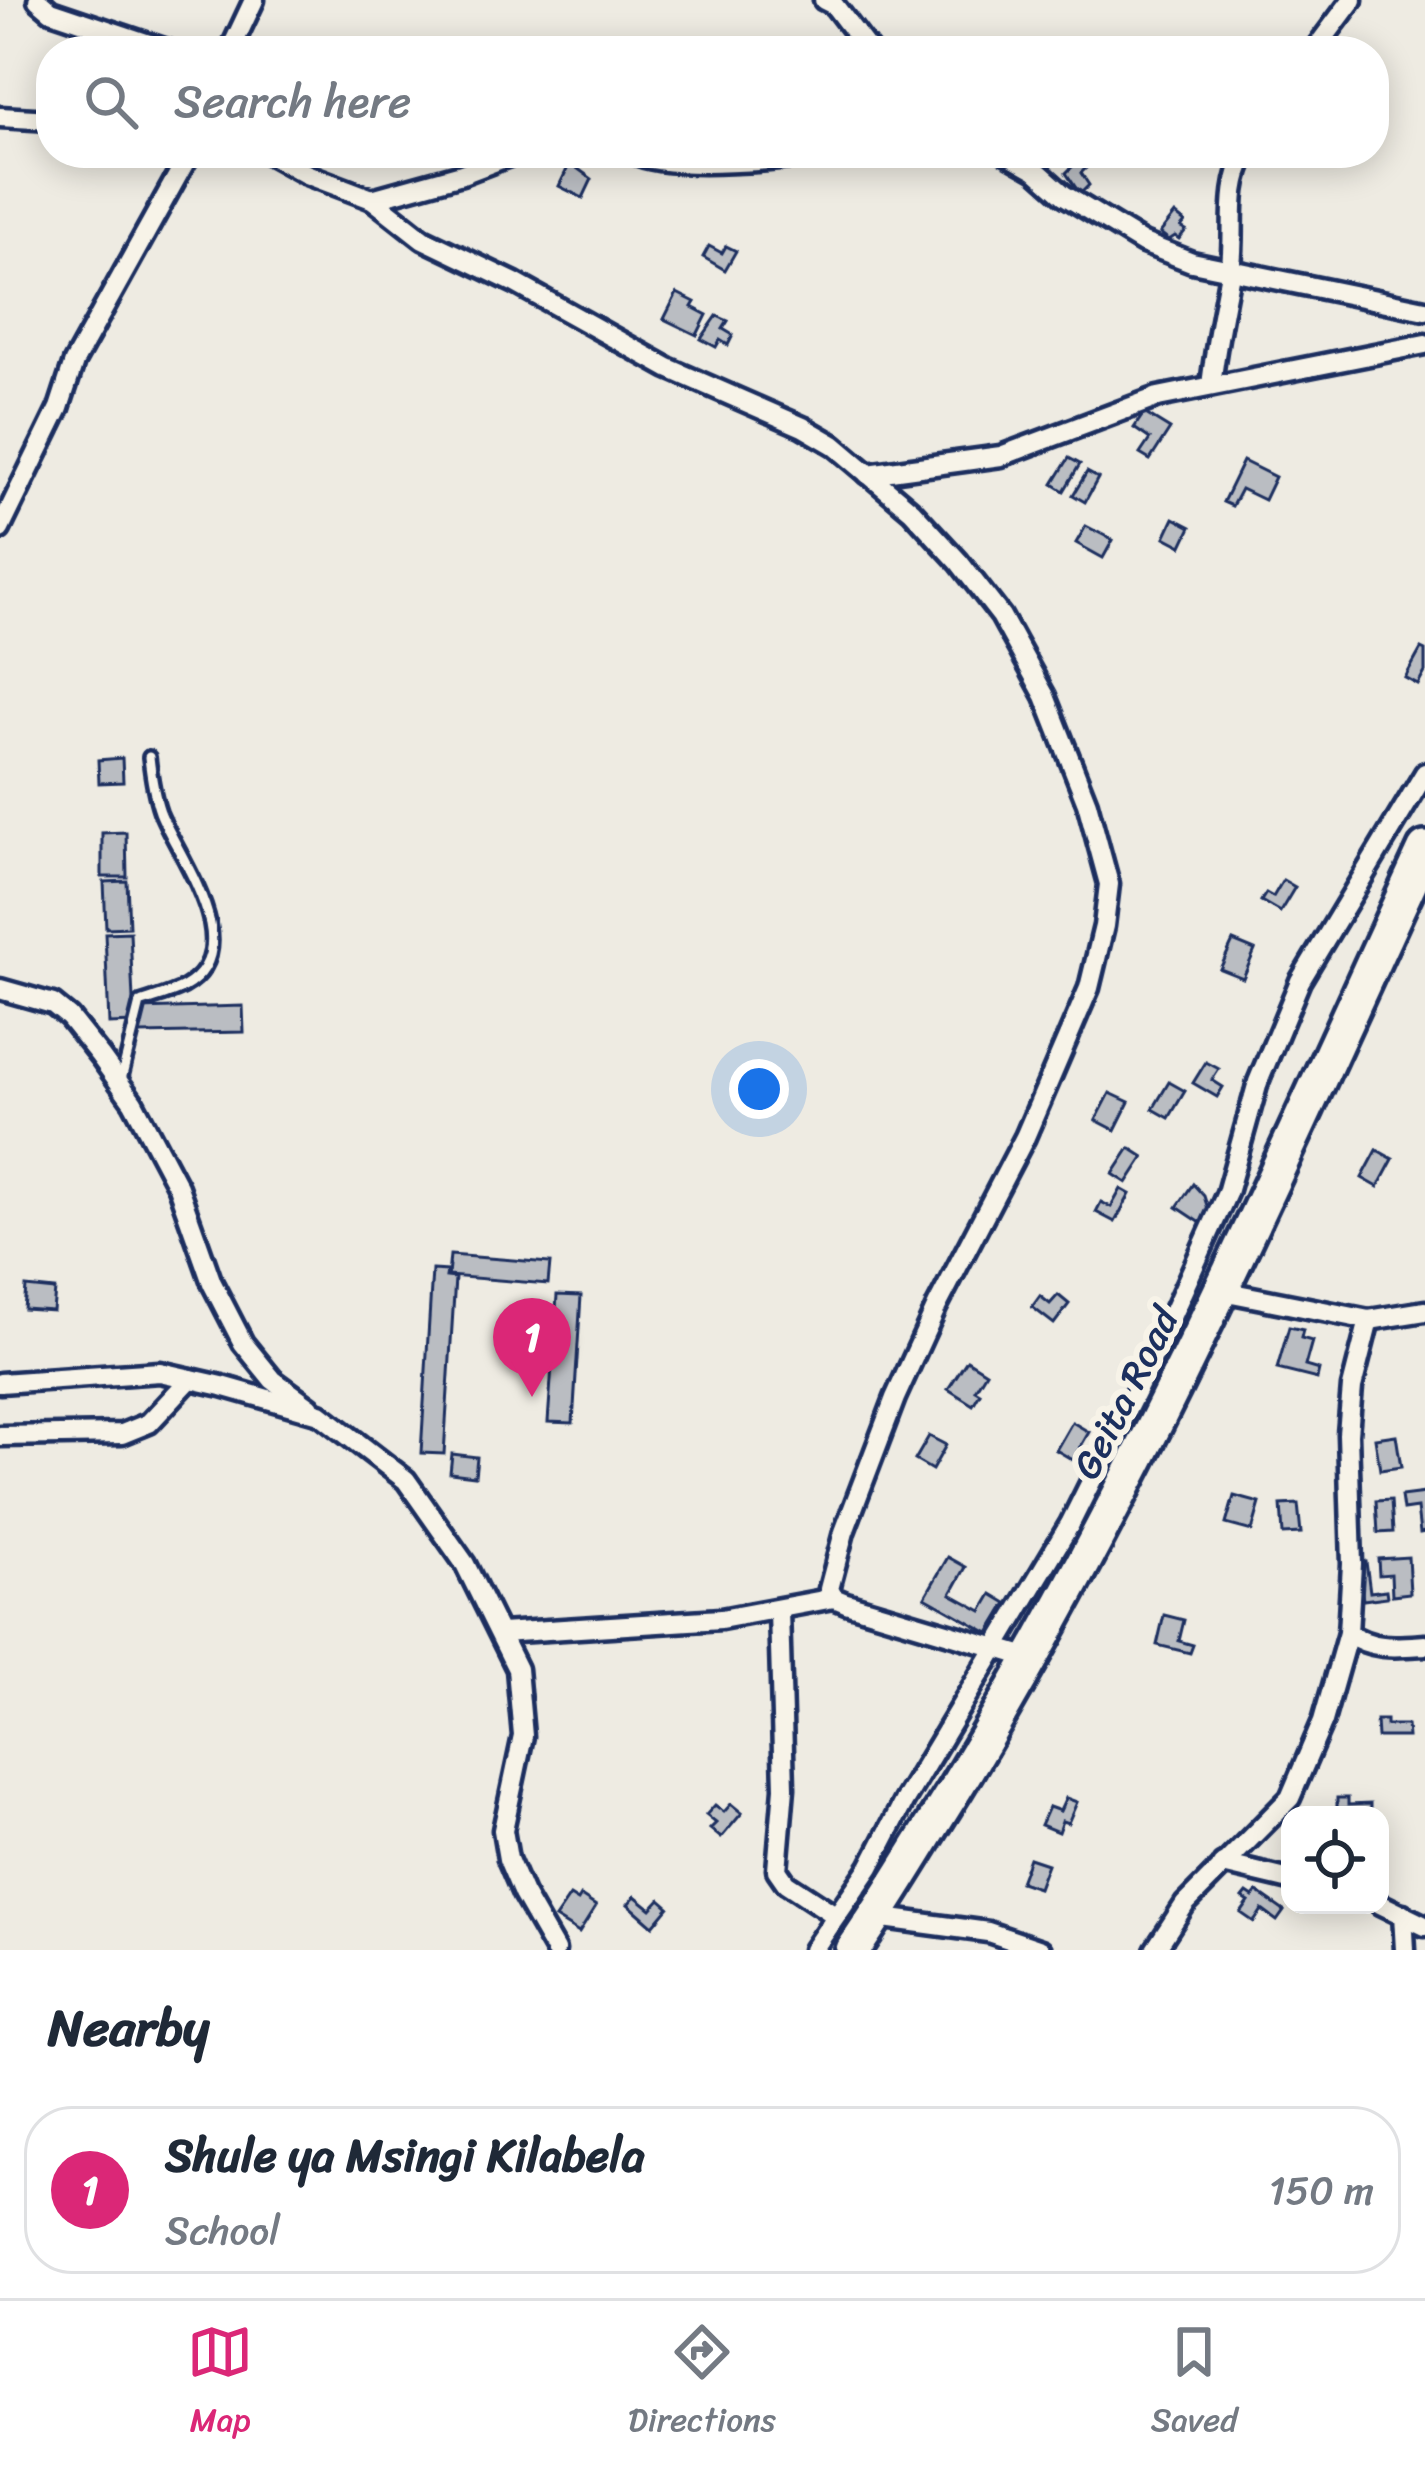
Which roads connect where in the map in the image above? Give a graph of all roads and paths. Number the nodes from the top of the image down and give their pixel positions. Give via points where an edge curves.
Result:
1 (38, 0) edge
2 (254, 0) edge
3 (824, 0) edge
4 (1352, 0) edge
5 (126, 36) edge
6 (237, 36) edge
7 (857, 36) edge
8 (1325, 36) edge
9 (0, 117) edge
10 (36, 119) edge
11 (182, 168) edge
12 (295, 168) edge
13 (478, 168) edge
14 (1032, 168) edge
15 (1238, 168) edge
16 (372, 200) junction
17 (1231, 270) junction
18 (1425, 310) edge
19 (1425, 344) edge
20 (1211, 386) junction
21 (868, 474) junction
22 (0, 529) edge
23 (149, 757) dead end
24 (1425, 773) edge
25 (1425, 849) edge
26 (0, 989) edge
27 (120, 1084) junction
28 (1222, 1291) junction
29 (1425, 1311) edge
30 (1369, 1320) junction
31 (190, 1378) junction
32 (0, 1383) edge
33 (320, 1414) junction
34 (0, 1436) edge
35 (834, 1598) junction
36 (779, 1611) junction
37 (501, 1633) junction
38 (1348, 1633) junction
39 (1425, 1645) edge
40 (1000, 1646) junction
41 (1034, 1659) junction
42 (1223, 1864) junction
43 (1281, 1878) edge
44 (1389, 1908) edge
45 (1403, 1914) junction
46 (835, 1915) junction
47 (876, 1917) junction
48 (1425, 1926) edge
49 (555, 1950) edge
50 (813, 1950) edge
51 (853, 1950) edge
52 (1041, 1950) edge
53 (1155, 1950) edge
54 (1405, 1950) edge

1 - 5 street
2 - 6 street
3 - 7 street
4 - 8 street
9 - 10 street
11 - 22 street via 74,362
12 - 16 street
13 - 16 street
14 - 17 street via 1143,243
15 - 17 street
16 - 21 street via 423,238 668,368 802,428
17 - 18 street
17 - 20 street
19 - 20 street
20 - 21 street via 1158,397 1001,456
21 - 35 street via 959,562 1022,650 1087,803 1109,884 1076,1022 868,1461 830,1575
23 - 27 lane via 160,812 206,907 211,952 184,988 140,1003
24 - 40 street via 1300,981 1201,1253 1104,1458
25 - 28 highway, Geita Road
26 - 27 street via 70,1016
27 - 33 street via 178,1187 242,1343 273,1380
28 - 30 street
28 - 41 highway, Geita Road
29 - 30 street
30 - 38 street via 1348,1435
31 - 32 street via 160,1372
31 - 33 street
31 - 34 street via 149,1423 122,1434
33 - 37 street via 406,1480
35 - 36 street
35 - 40 street
36 - 37 street
36 - 46 street via 784,1788 777,1870
37 - 49 street via 517,1670 523,1736 503,1830 523,1894
38 - 39 street via 1382,1647
38 - 42 street via 1302,1777
40 - 41 street
40 - 46 street
41 - 47 highway, Geita Road
42 - 43 street
42 - 53 street
44 - 45 street
45 - 48 street
45 - 54 street
46 - 50 street
47 - 51 highway, Geita Road
47 - 52 street via 988,1932

